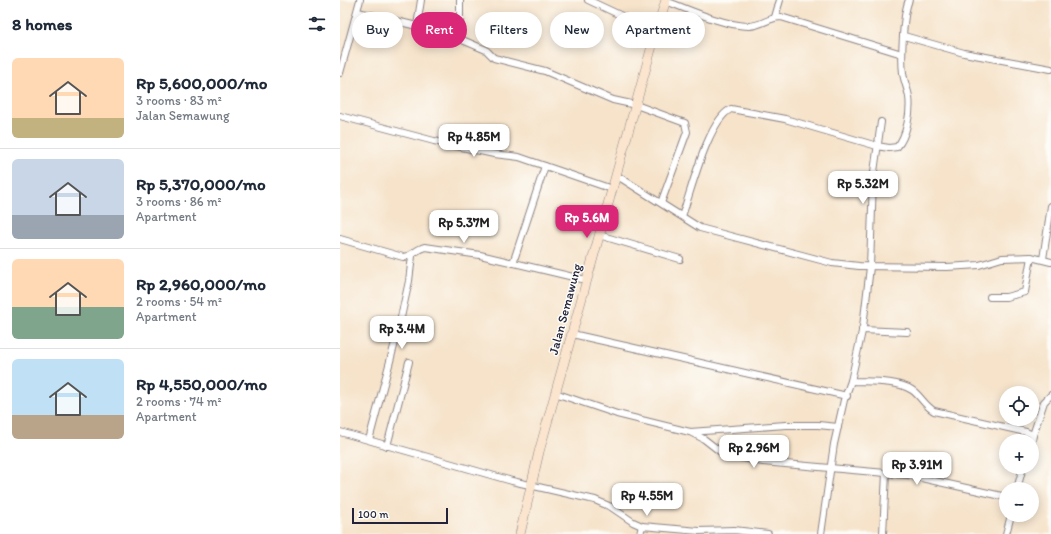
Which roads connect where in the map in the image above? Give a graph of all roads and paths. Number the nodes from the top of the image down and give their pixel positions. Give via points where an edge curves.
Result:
1 (360, 0) edge
2 (421, 0) edge
3 (460, 0) edge
4 (588, 0) edge
5 (666, 0) edge
6 (780, 0) edge
7 (909, 0) edge
8 (358, 12) edge
9 (419, 12) edge
10 (460, 12) edge
11 (612, 12) edge
12 (662, 12) edge
13 (775, 17) junction
14 (352, 32) edge
15 (904, 36) junction
16 (467, 42) edge
17 (652, 48) edge
18 (902, 54) junction
19 (1051, 69) edge
20 (340, 73) edge
21 (636, 105) junction
22 (340, 116) edge
23 (881, 122) dead end
24 (877, 146) junction
25 (545, 166) junction
26 (616, 175) junction
27 (612, 189) junction
28 (660, 203) junction
29 (1051, 206) edge
30 (682, 216) junction
31 (599, 235) junction
32 (340, 239) edge
33 (412, 256) junction
34 (1031, 257) junction
35 (680, 259) dead end
36 (1043, 259) junction
37 (1051, 262) edge
38 (513, 263) junction
39 (870, 267) junction
40 (586, 280) junction
41 (990, 297) dead end
42 (862, 330) junction
43 (907, 332) dead end
44 (572, 334) junction
45 (409, 362) dead end
46 (851, 380) junction
47 (556, 393) junction
48 (1051, 395) edge
49 (847, 396) junction
50 (838, 428) junction
51 (340, 432) edge
52 (690, 432) junction
53 (1021, 434) edge
54 (1034, 434) edge
55 (369, 440) junction
56 (387, 446) junction
57 (830, 467) junction
58 (886, 473) junction
59 (532, 484) junction
60 (999, 495) edge
61 (1009, 522) edge
62 (642, 526) junction
63 (520, 534) edge
64 (640, 534) edge
65 (768, 534) edge
66 (821, 534) edge
67 (883, 534) edge
68 (1006, 534) edge

1 - 8 street
2 - 9 street
3 - 10 street
4 - 11 street
5 - 12 street, Jalan Semawung
5 - 13 street via 695,12 744,26 758,25
6 - 13 street
7 - 15 street
13 - 18 street
14 - 20 street
15 - 18 street
15 - 19 street via 964,53
16 - 21 street via 486,50 494,58 545,71 613,100
17 - 21 street, Jalan Semawung
18 - 24 street via 903,74 909,98 904,135 896,147
21 - 26 street, Jalan Semawung
21 - 28 street via 685,123 687,128
22 - 25 street via 434,141 494,154 512,155
23 - 24 street
24 - 30 street via 785,119 731,109 716,125 704,150
24 - 39 street via 873,179
25 - 27 street
25 - 38 street
26 - 27 street, Jalan Semawung
26 - 28 street
27 - 31 street, Jalan Semawung
28 - 30 street
29 - 36 street
30 - 39 street via 700,228 779,250 844,266
31 - 35 street
31 - 40 street, Jalan Semawung
32 - 33 street via 404,257
33 - 38 street via 420,248 425,247
33 - 55 street via 398,331
34 - 36 street
34 - 39 street via 1002,258 979,266
34 - 41 street via 1025,292 1006,297
36 - 37 street
38 - 40 street
39 - 42 street
40 - 44 street, Jalan Semawung
42 - 43 street
42 - 46 street
44 - 47 street, Jalan Semawung
44 - 49 street
45 - 56 street
46 - 49 street
46 - 53 street via 905,387 914,391 926,407 934,412 971,418
47 - 52 street via 617,414
47 - 59 street, Jalan Semawung
48 - 54 street via 1044,402
49 - 50 street
50 - 52 street via 786,425
50 - 57 street
51 - 55 street
52 - 57 street via 722,453 763,462
55 - 56 street
56 - 59 street via 512,481
57 - 58 street
57 - 66 street
58 - 60 street via 908,475
58 - 67 street
59 - 62 street via 600,502
59 - 63 street, Jalan Semawung
61 - 68 street
62 - 64 street
62 - 65 street

